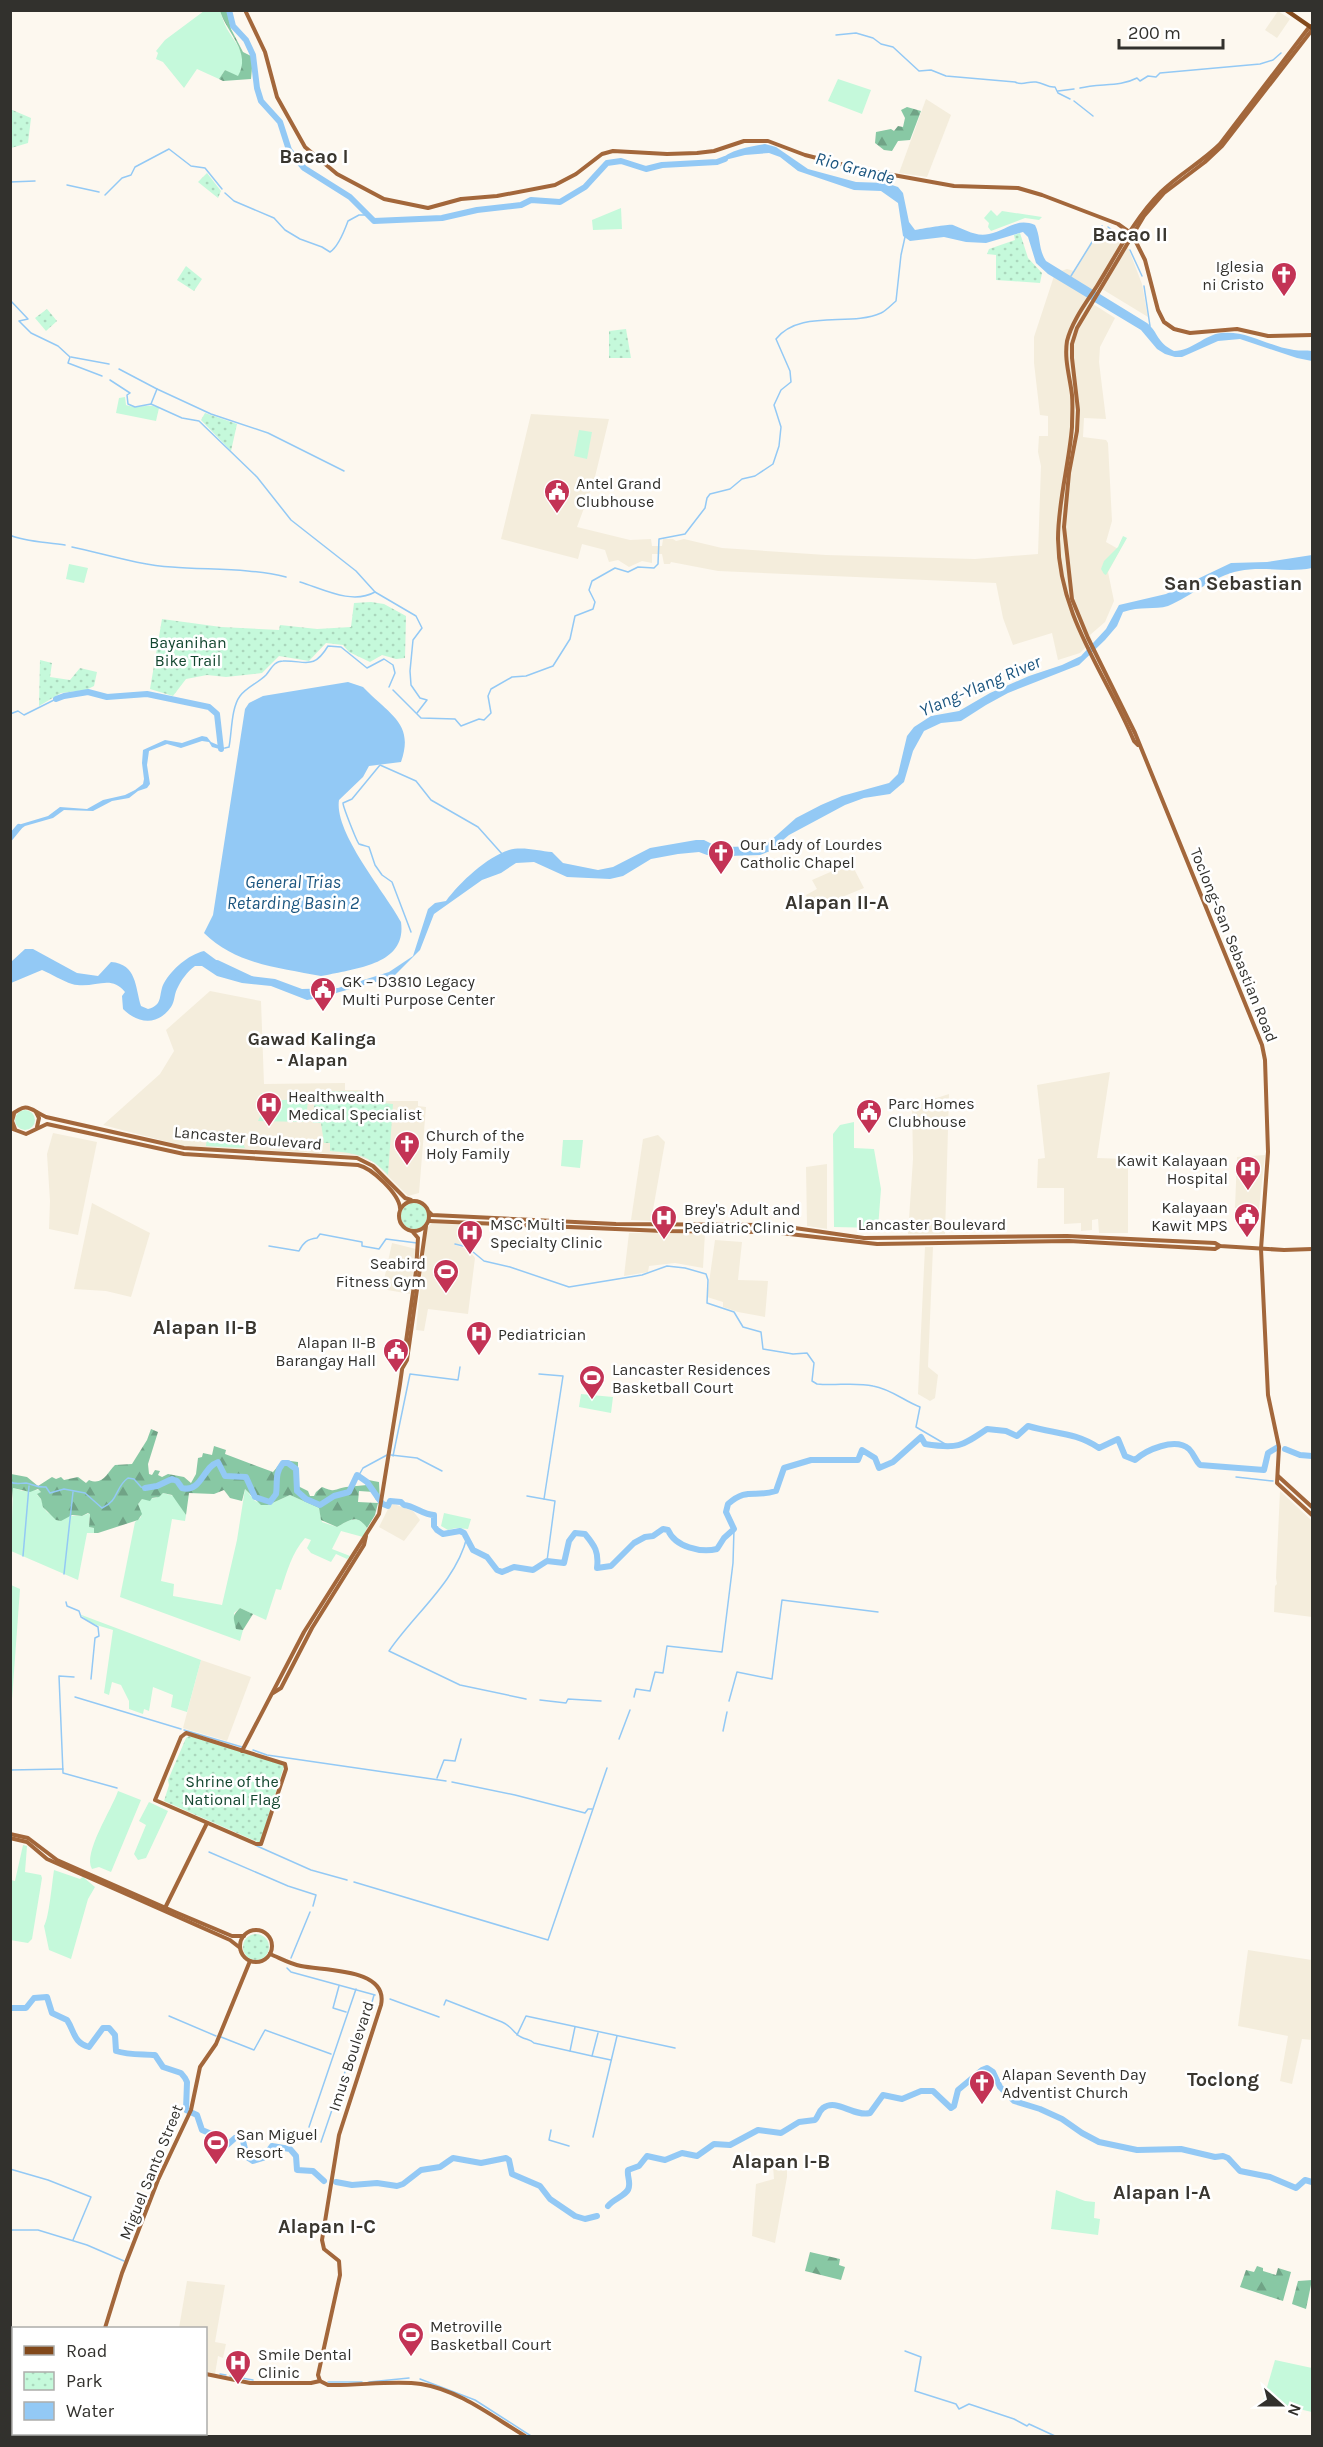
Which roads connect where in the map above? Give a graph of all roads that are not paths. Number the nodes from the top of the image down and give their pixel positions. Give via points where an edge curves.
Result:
1 (245, 10) edge
2 (1287, 10) edge
3 (1312, 28) edge
4 (1131, 233) junction
5 (1312, 335) edge
6 (35, 1111) junction
7 (12, 1114) edge
8 (10, 1128) edge
9 (36, 1129) junction
10 (18, 1132) junction
11 (411, 1200) junction
12 (400, 1208) junction
13 (429, 1212) junction
14 (427, 1224) junction
15 (736, 1225) junction
16 (412, 1231) junction
17 (736, 1232) junction
18 (981, 1237) junction
19 (981, 1243) junction
20 (1220, 1246) junction
21 (1261, 1249) junction
22 (1312, 1249) edge
23 (402, 1370) junction
24 (1278, 1476) junction
25 (1312, 1507) edge
26 (1312, 1515) edge
27 (242, 1751) junction
28 (207, 1822) junction
29 (10, 1836) edge
30 (165, 1909) junction
31 (244, 1936) junction
32 (239, 1947) junction
33 (270, 1954) junction
34 (250, 1961) junction
35 (105, 2327) edge
36 (207, 2374) edge
37 (320, 2381) junction
38 (525, 2436) edge

1 - 4 main road via 265,52 277,97 308,151 337,174 374,195 404,204 428,208 555,185 613,151 697,153 753,140 768,141 805,155 954,186 1030,190 1118,224
2 - 3 main road
3 - 4 main road, Toclong-San Sebastian Road via 1228,136 1173,181
4 - 5 main road via 1145,260 1158,310 1164,322 1174,329 1190,333 1241,329 1268,336
4 - 21 main road, Toclong-San Sebastian Road via 1087,307 1072,344 1078,410 1064,527 1072,599 1085,639 1139,746 1203,896 1262,1045 1268,1152
6 - 7 main road via 23,1107
6 - 9 main road via 39,1122
6 - 11 main road, Lancaster Boulevard via 46,1118 184,1148 357,1158 373,1166
7 - 10 main road
8 - 10 main road
9 - 10 main road
9 - 12 main road, Lancaster Boulevard via 47,1124 59,1125 184,1154 358,1165 371,1170 398,1199
11 - 12 main road
11 - 13 main road via 423,1203
12 - 16 main road via 401,1224
13 - 14 main road
13 - 15 main road, Lancaster Boulevard via 616,1224
14 - 16 main road
14 - 17 main road, Lancaster Boulevard
14 - 23 main road via 407,1360
15 - 17 main road
15 - 18 main road, Lancaster Boulevard via 864,1238
16 - 23 main road via 418,1240
17 - 19 main road, Lancaster Boulevard via 801,1234 877,1244
18 - 19 main road
18 - 20 main road, Lancaster Boulevard via 1066,1236
19 - 20 main road, Lancaster Boulevard via 1069,1241 1215,1249
20 - 21 main road, Lancaster Boulevard
21 - 22 main road, Lancaster Boulevard
21 - 24 main road, Toclong-San Sebastian Road via 1266,1368 1279,1447
23 - 27 main road via 380,1511 309,1622
24 - 25 main road
24 - 26 main road, Toclong-San Sebastian Road via 1277,1483
27 - 28 main road via 286,1766 262,1843 256,1844
27 - 28 main road via 189,1733 181,1737 155,1800
28 - 30 main road
29 - 30 main road via 28,1838 57,1860
30 - 31 main road via 232,1936
30 - 32 main road
31 - 32 main road
31 - 33 main road via 253,1930 264,1933 270,1940
32 - 34 main road
33 - 34 main road via 262,1961
33 - 37 main road, Imus Boulevard via 297,1965 364,1976 378,1987 382,1998 337,2145 322,2240 324,2249 340,2266
34 - 35 main road, Miguel Santo Street via 216,2044 201,2064 190,2112 159,2175
36 - 37 main road via 250,2383
37 - 38 main road via 328,2385 426,2385 474,2405

